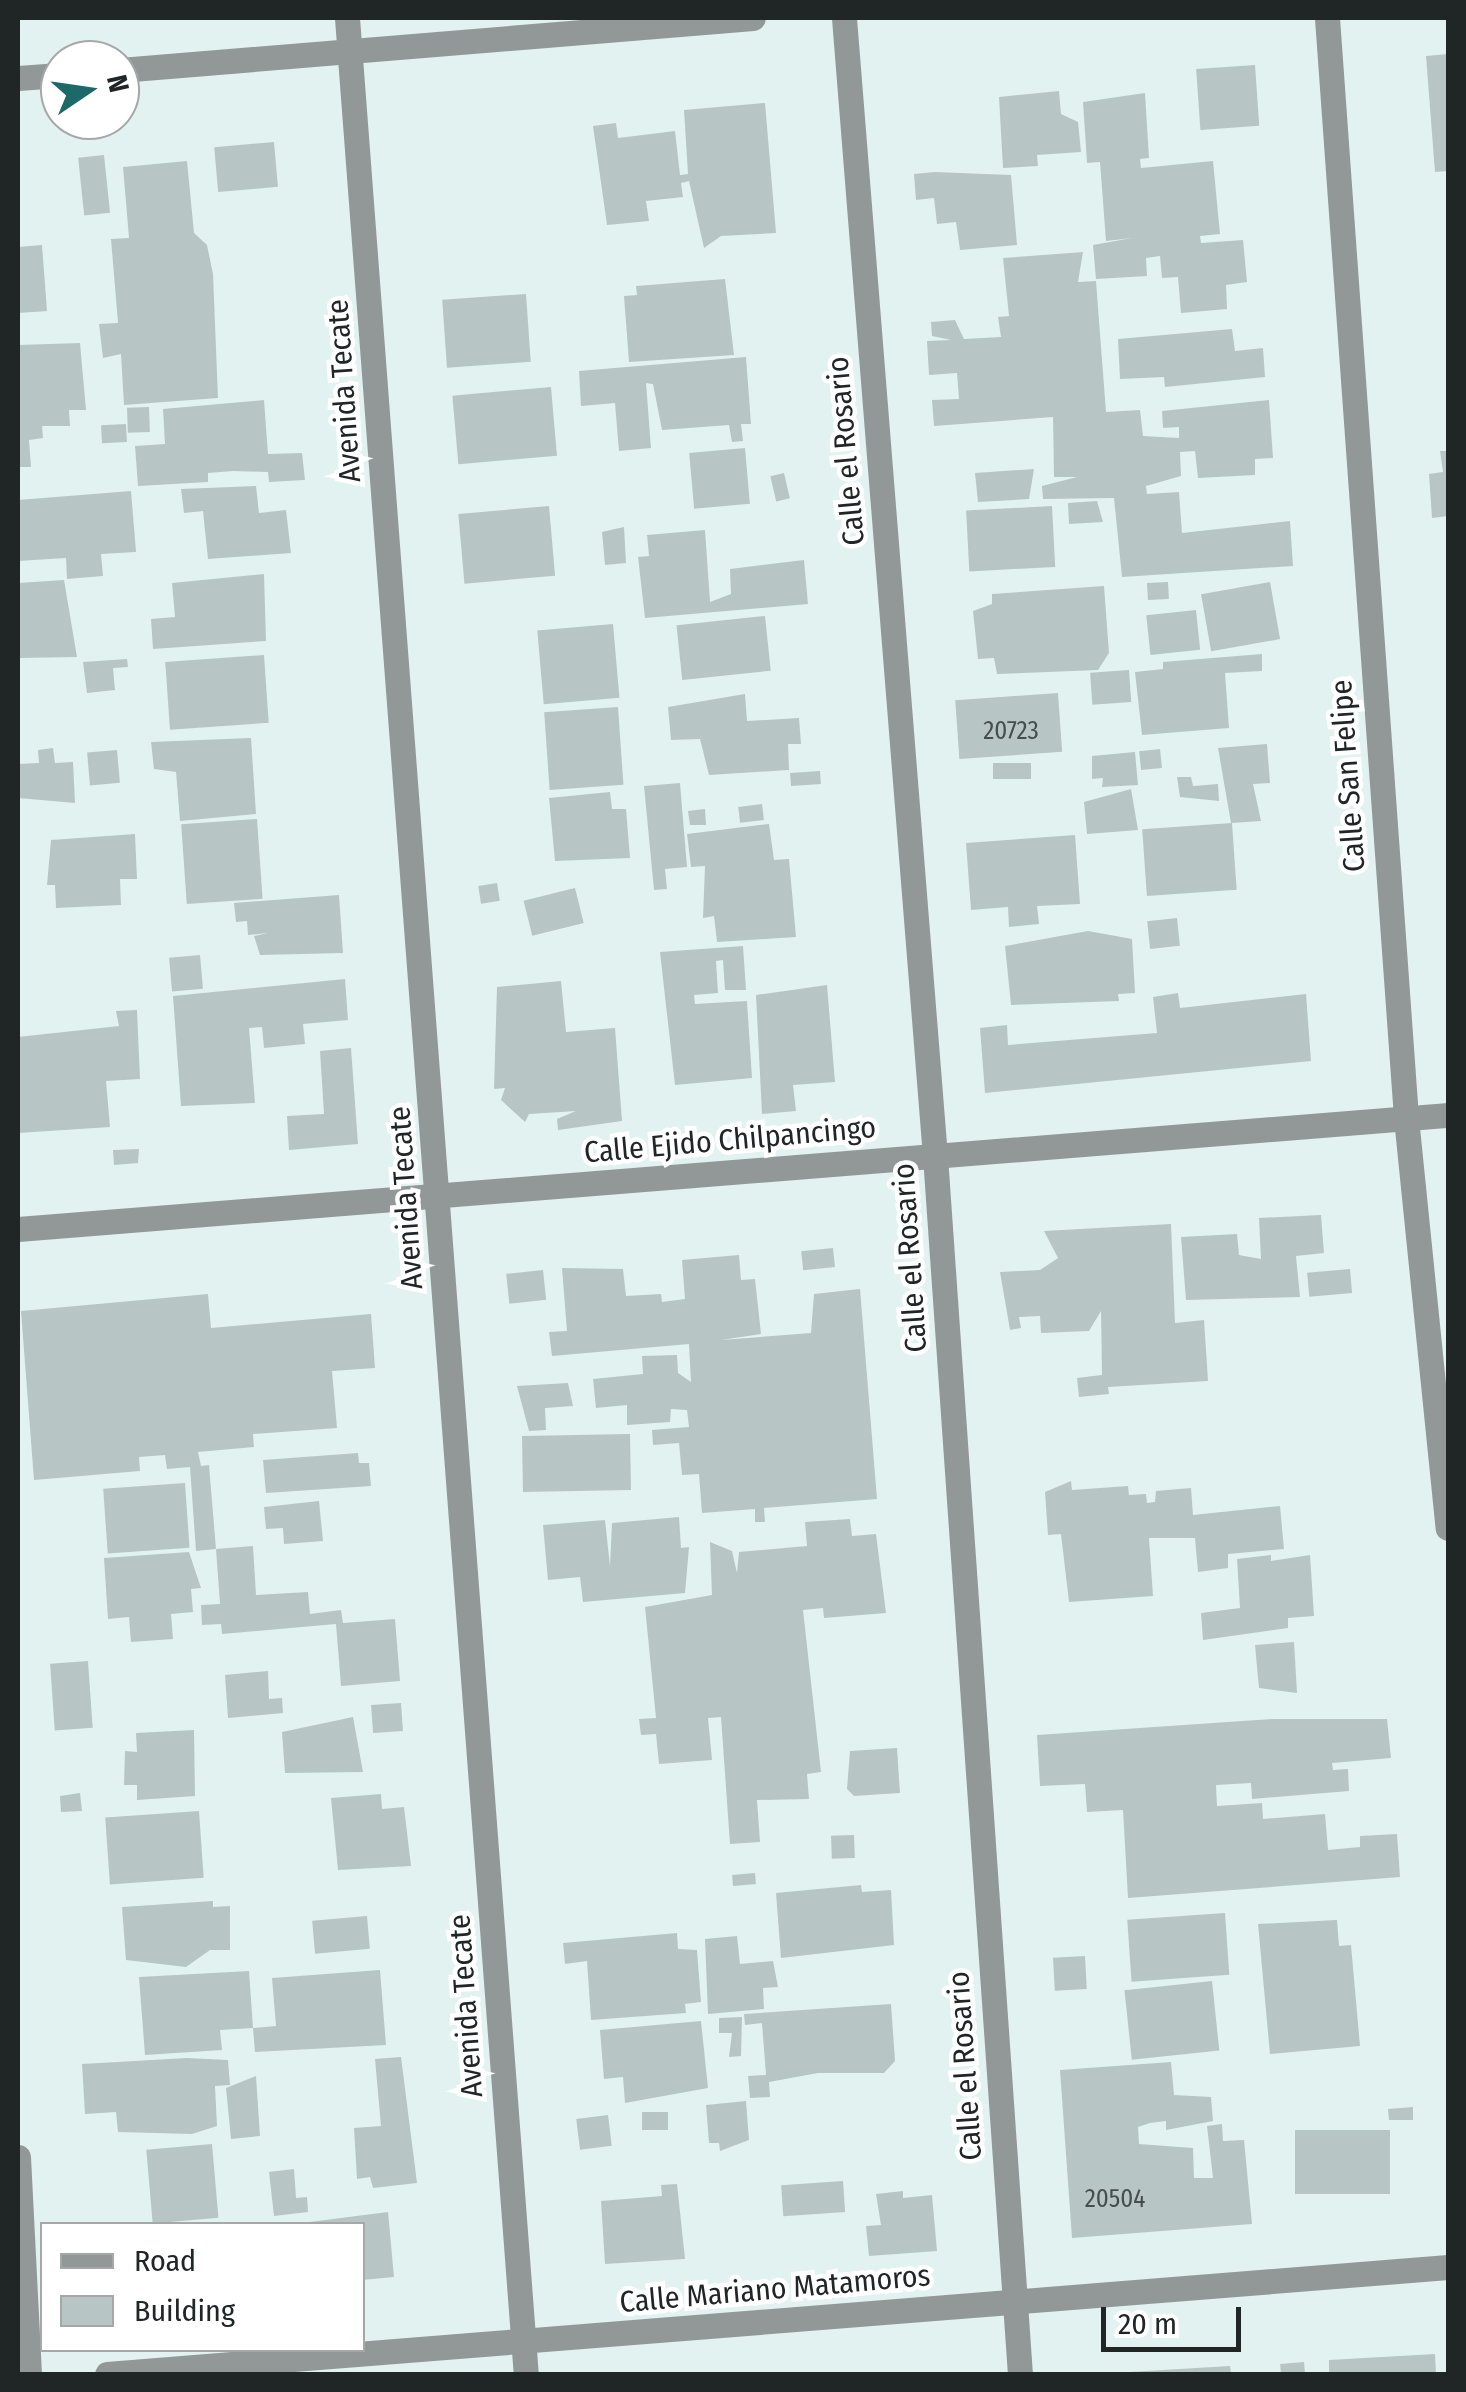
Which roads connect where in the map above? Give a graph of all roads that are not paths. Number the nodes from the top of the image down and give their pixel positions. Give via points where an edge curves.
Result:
1 (347, 18) edge
2 (753, 18) edge
3 (844, 18) edge
4 (1327, 18) edge
5 (350, 50) junction
6 (140, 68) edge
7 (1448, 1115) edge
8 (1406, 1118) junction
9 (935, 1156) junction
10 (439, 1196) junction
11 (18, 1230) edge
12 (1448, 1528) edge
13 (18, 2157) edge
14 (1448, 2267) edge
15 (1014, 2302) junction
16 (523, 2342) junction
17 (29, 2374) edge
18 (107, 2374) edge
19 (526, 2374) edge
20 (1020, 2374) edge

1 - 5 street, Avenida Tecate
2 - 5 street
3 - 9 street, Calle el Rosario
4 - 8 street, Calle San Felipe
5 - 6 street
5 - 10 street, Avenida Tecate
7 - 8 street, Calle Ejido Chilpancingo
8 - 9 street, Calle Ejido Chilpancingo
8 - 12 street, Calle San Felipe
9 - 10 street, Calle Ejido Chilpancingo
9 - 15 street, Calle el Rosario
10 - 11 street, Calle Ejido Chilpancingo
10 - 16 street, Avenida Tecate
13 - 17 street
14 - 15 street, Calle Mariano Matamoros
15 - 16 street, Calle Mariano Matamoros
15 - 20 street, Calle el Rosario
16 - 18 street, Calle Mariano Matamoros
16 - 19 street, Avenida Tecate

